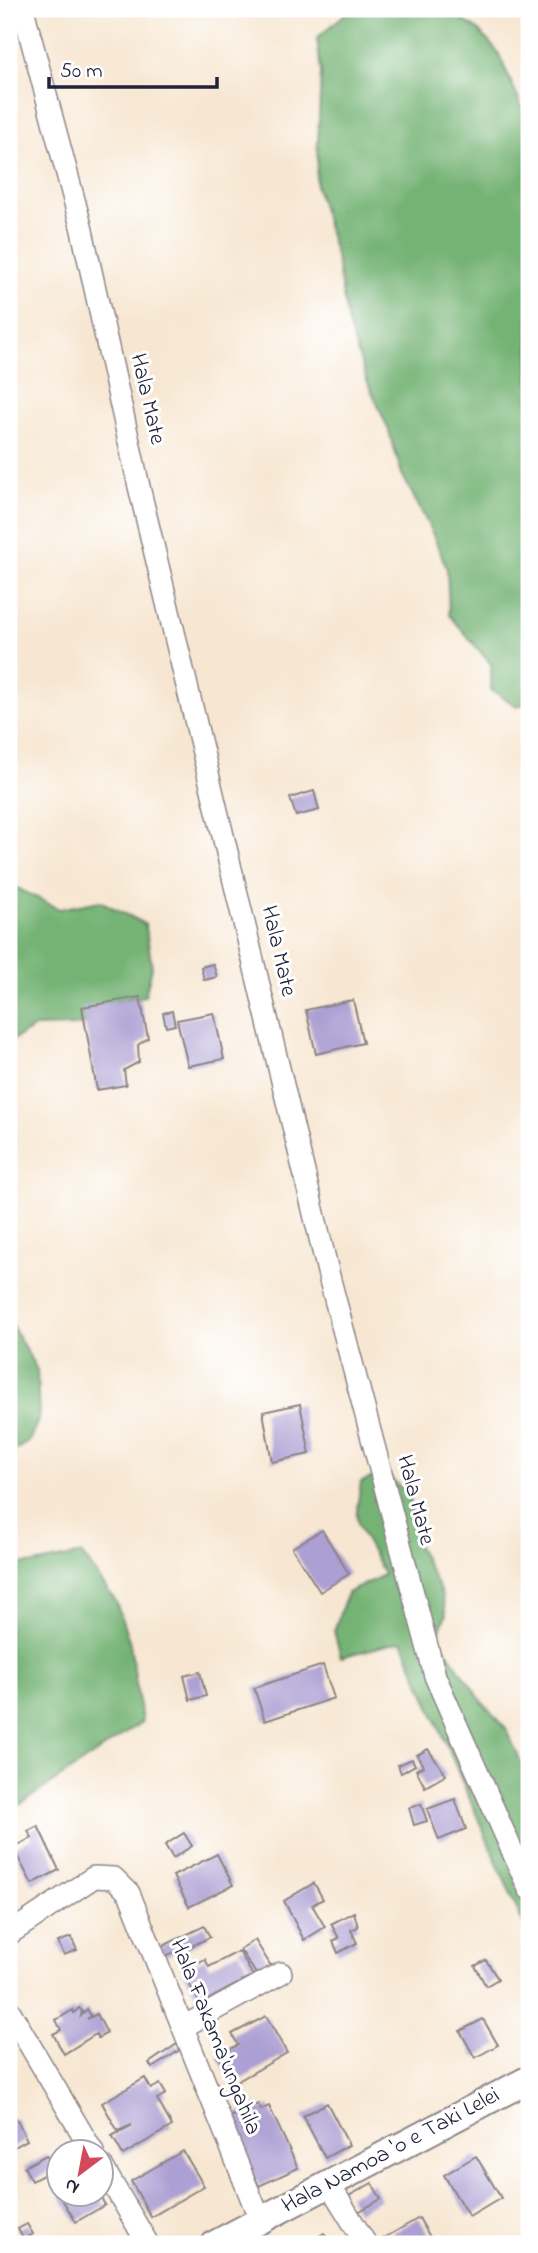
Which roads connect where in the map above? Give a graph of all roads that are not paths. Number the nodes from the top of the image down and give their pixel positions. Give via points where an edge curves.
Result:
1 (23, 9) edge
2 (529, 1889) edge
3 (9, 1934) edge
4 (281, 1973) dead end
5 (9, 2010) edge
6 (183, 2027) junction
7 (529, 2079) edge
8 (85, 2138) edge
9 (329, 2184) junction
10 (116, 2190) edge
11 (260, 2220) junction
12 (148, 2244) edge
13 (215, 2244) edge
14 (366, 2244) edge

1 - 2 street, Hala Mate via 80,226 330,1280 435,1676
3 - 6 street, Hala Fakama'ungahila via 94,1877 114,1878 130,1893
4 - 6 street
5 - 8 street
6 - 11 street, Hala Fakama'ungahila
7 - 9 street, Hala Namoa 'o e Taki Lelei
9 - 11 street, Hala Namoa 'o e Taki Lelei
9 - 14 street
10 - 12 street
11 - 13 street, Hala Namoa 'o e Taki Lelei

